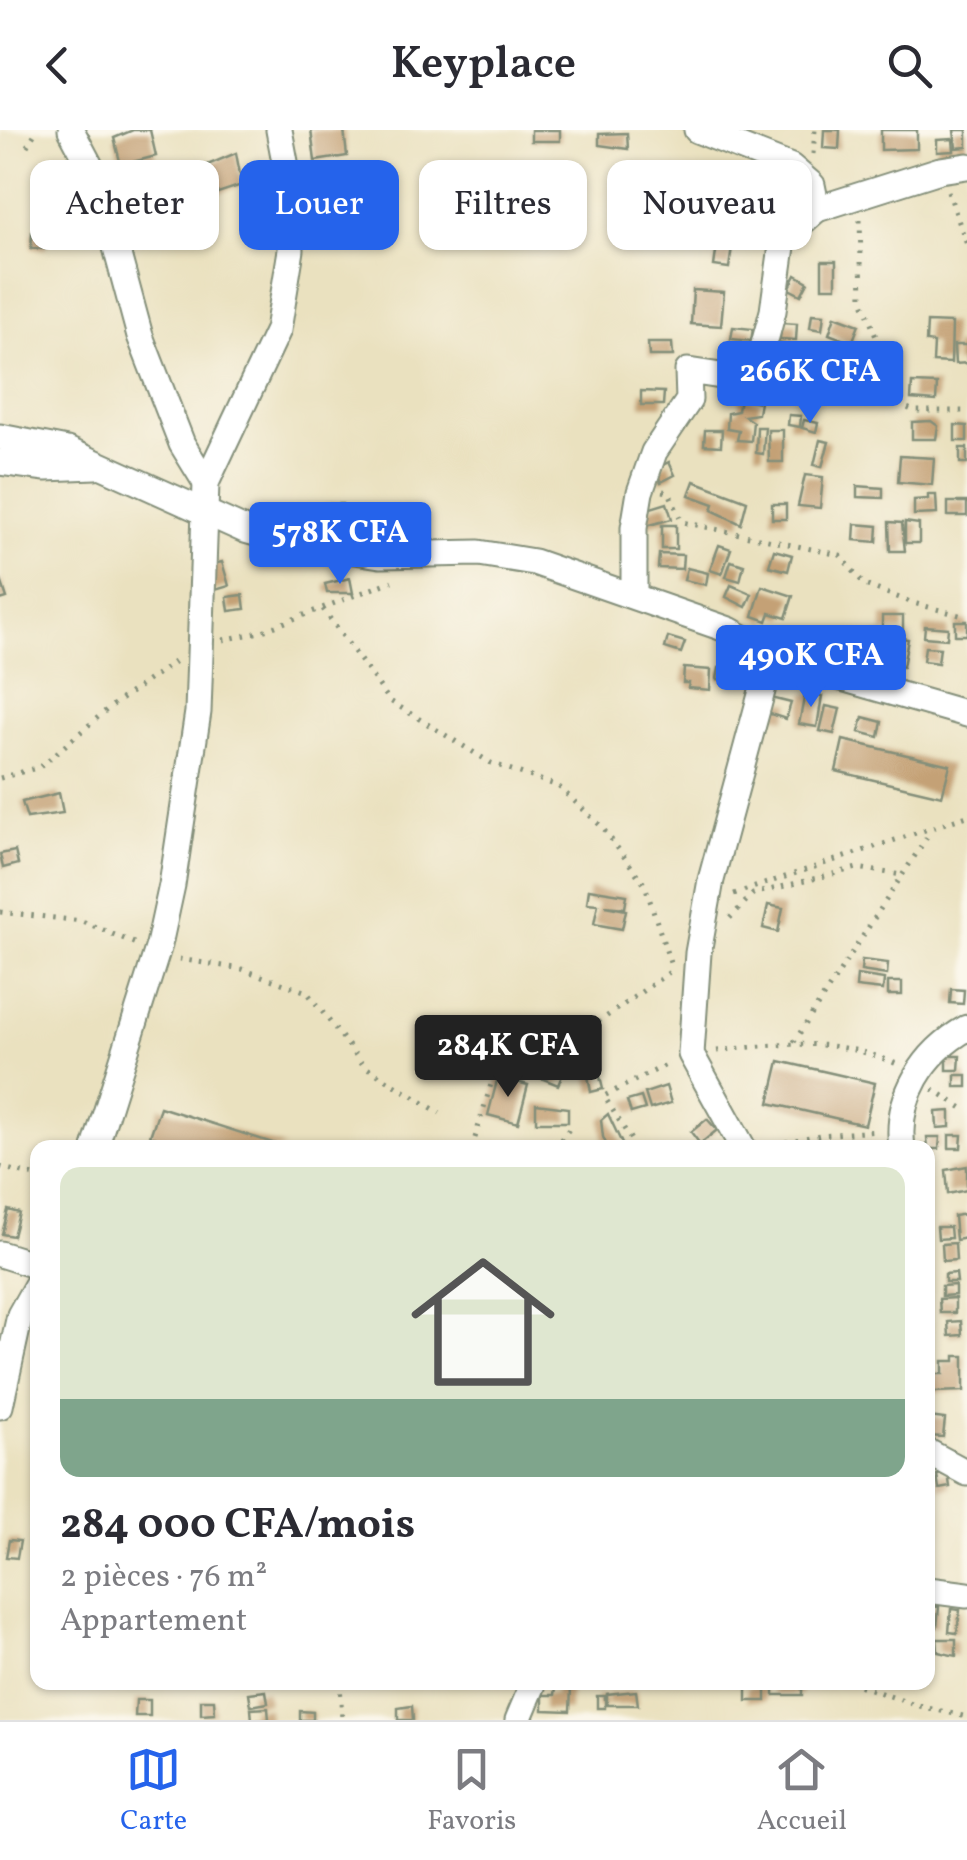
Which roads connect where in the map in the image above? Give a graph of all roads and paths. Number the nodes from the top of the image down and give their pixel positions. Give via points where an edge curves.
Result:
1 (38, 130) edge
2 (71, 130) edge
3 (280, 130) edge
4 (697, 130) edge
5 (26, 146) dead end
6 (967, 166) edge
7 (940, 170) junction
8 (860, 197) junction
9 (816, 209) junction
10 (967, 245) edge
11 (967, 411) edge
12 (0, 437) edge
13 (0, 462) edge
14 (105, 466) junction
15 (648, 468) junction
16 (205, 496) junction
17 (433, 557) junction
18 (634, 596) junction
19 (323, 609) junction
20 (967, 617) edge
21 (200, 645) junction
22 (772, 654) junction
23 (967, 714) edge
24 (0, 778) edge
25 (967, 816) edge
26 (933, 829) junction
27 (902, 875) junction
28 (707, 902) junction
29 (0, 912) edge
30 (698, 953) junction
31 (156, 956) junction
32 (672, 971) junction
33 (694, 1014) junction
34 (967, 1028) edge
35 (794, 1042) junction
36 (691, 1054) junction
37 (919, 1073) junction
38 (967, 1111) edge
39 (440, 1113) dead end
40 (570, 1128) dead end
41 (901, 1138) edge
42 (98, 1140) edge
43 (474, 1140) edge
44 (560, 1140) edge
45 (631, 1140) edge
46 (739, 1140) edge
47 (796, 1140) edge
48 (0, 1167) edge
49 (30, 1174) edge
50 (0, 1254) edge
51 (30, 1263) edge
52 (30, 1297) edge
53 (0, 1406) edge
54 (935, 1456) edge
55 (967, 1473) edge
56 (935, 1591) edge
57 (967, 1595) edge
58 (340, 1690) edge
59 (531, 1690) edge
60 (872, 1690) edge
61 (967, 1716) edge
62 (342, 1720) edge
63 (518, 1720) edge

1 - 5 path
2 - 16 street via 98,181 140,336
3 - 16 street via 290,250 278,330
4 - 9 street via 790,167 812,185
6 - 7 street
7 - 8 street
7 - 10 path
8 - 9 street
8 - 11 path via 862,299 901,405
9 - 15 street via 784,239 754,381 688,371 689,400
12 - 14 street via 67,450
13 - 14 street
14 - 16 street
15 - 18 street via 634,528
15 - 20 path via 652,490 669,492 682,522 840,555 865,584
16 - 17 street via 245,530 278,539
16 - 21 street
17 - 18 street via 507,555
17 - 19 path via 375,590
18 - 22 street via 729,630
19 - 21 path
19 - 32 path via 390,701 491,763 558,786 602,826 645,884
21 - 24 path via 110,707 40,767
21 - 31 street via 198,712
22 - 23 street
22 - 28 street
25 - 26 path
26 - 27 path
26 - 28 path
27 - 30 path via 857,868 752,894
27 - 35 path
28 - 30 street
29 - 31 path via 82,921
30 - 32 path
30 - 33 street
31 - 39 path via 242,968 307,992 364,1066
31 - 42 street
32 - 33 path
32 - 43 path via 570,1042 504,1044
33 - 36 street
34 - 37 street via 943,1041
35 - 36 path
35 - 37 path via 858,1048
36 - 45 path via 604,1096
36 - 46 street
37 - 38 path
37 - 41 street via 905,1096
40 - 44 path
41 - 47 path
48 - 49 path
50 - 51 street
52 - 53 street
54 - 55 street
56 - 57 street
58 - 62 path
59 - 63 street
60 - 61 path

